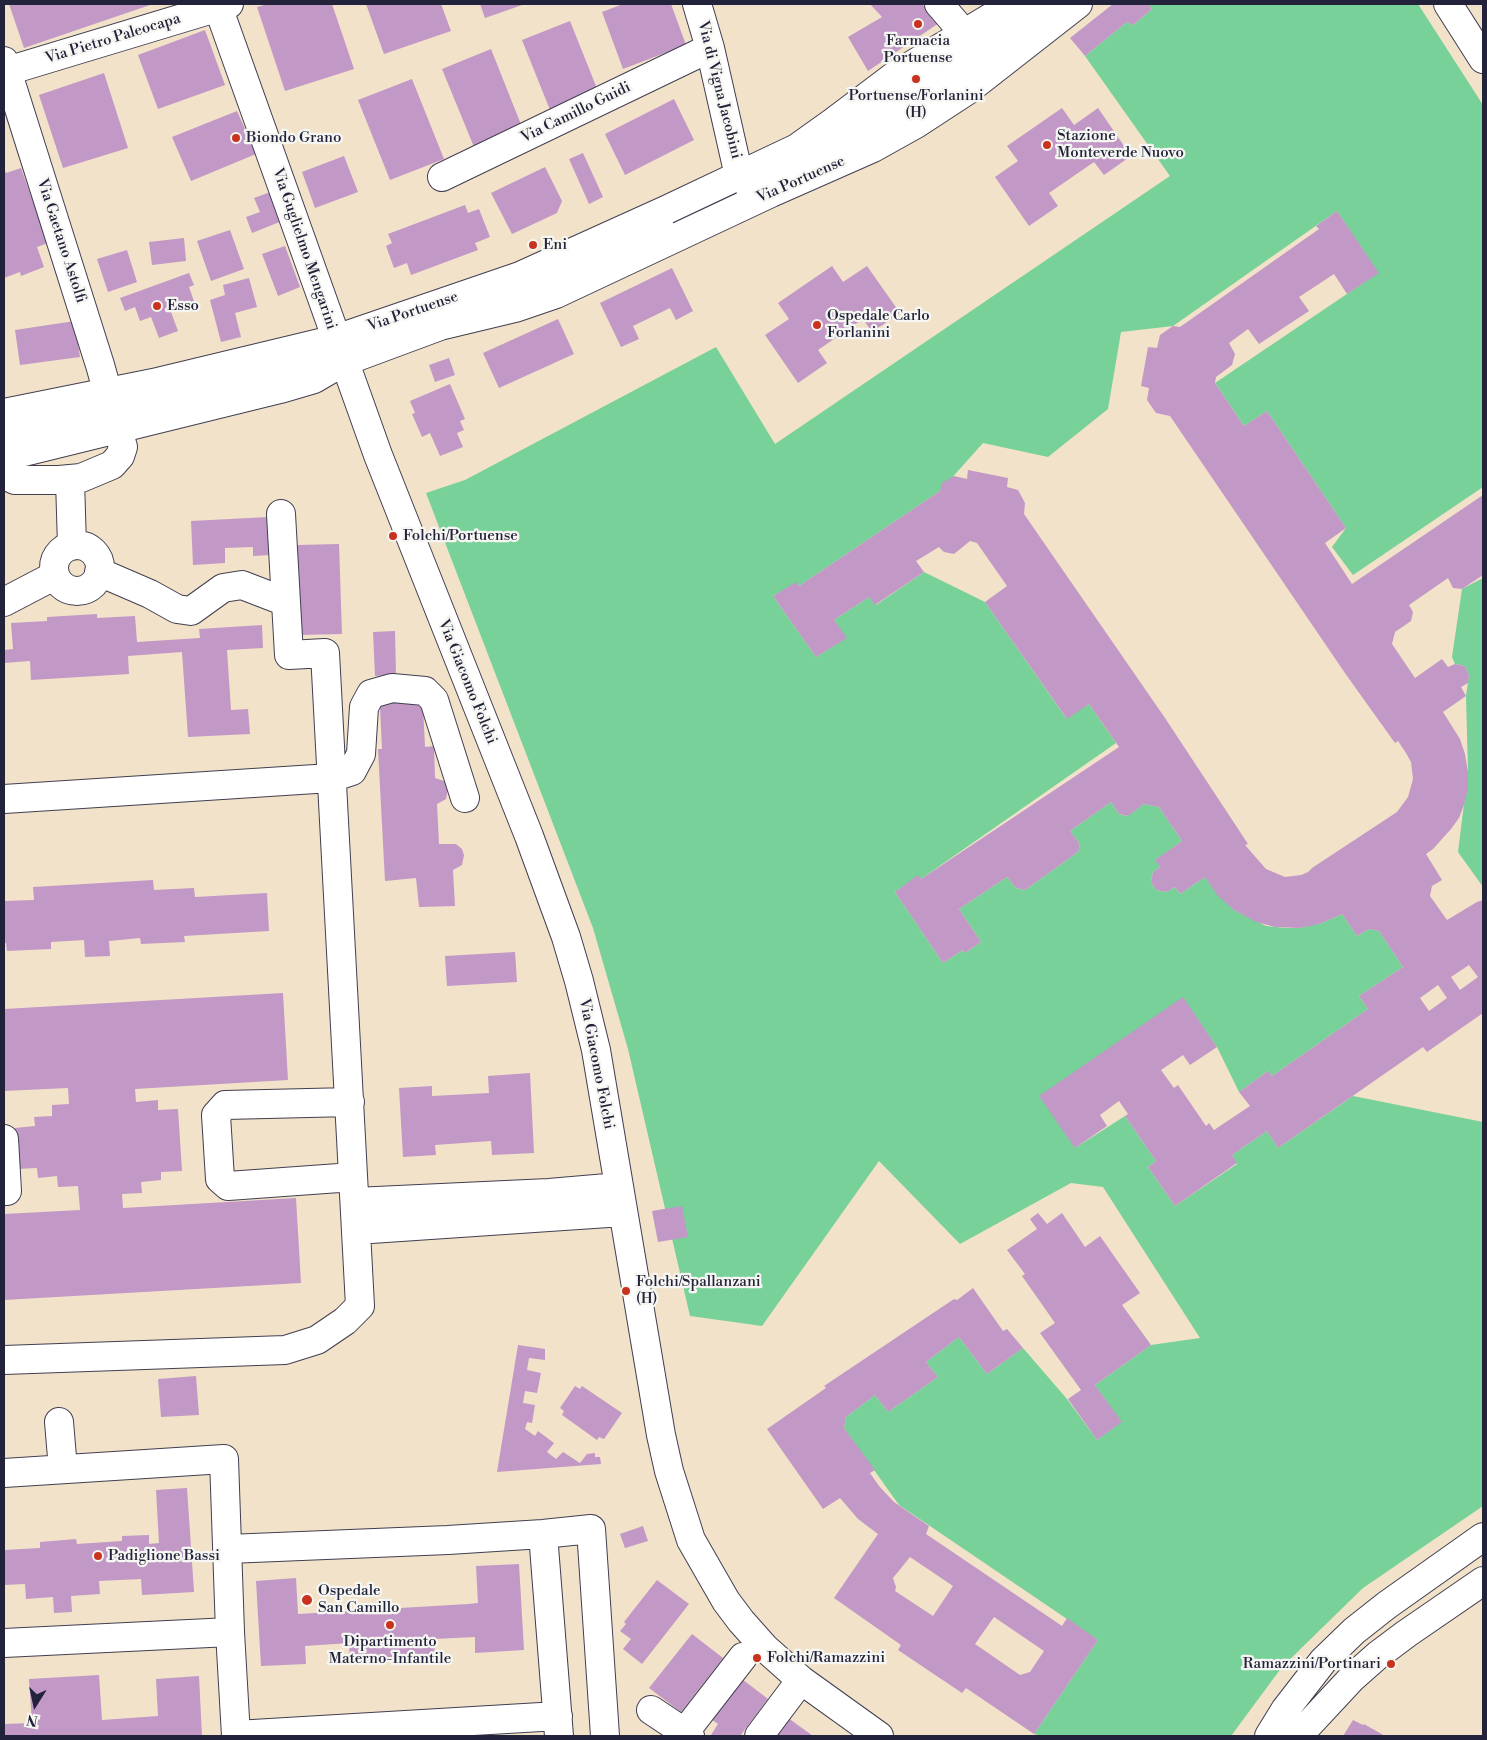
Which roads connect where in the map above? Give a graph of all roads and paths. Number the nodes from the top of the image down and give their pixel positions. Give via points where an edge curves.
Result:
1 (697, 4) edge
2 (939, 4) edge
3 (1013, 4) edge
4 (1047, 4) edge
5 (1078, 4) edge
6 (1448, 4) edge
7 (221, 5) edge
8 (964, 33) junction
9 (710, 48) junction
10 (1483, 59) edge
11 (5, 68) edge
12 (903, 101) junction
13 (797, 148) junction
14 (740, 176) junction
15 (442, 178) dead end
16 (440, 326) junction
17 (339, 350) junction
18 (114, 411) junction
19 (5, 414) edge
20 (4, 440) edge
21 (4, 457) edge
22 (4, 475) edge
23 (70, 480) junction
24 (281, 514) dead end
25 (72, 546) junction
26 (99, 572) junction
27 (54, 573) junction
28 (4, 602) edge
29 (286, 602) junction
30 (331, 778) junction
31 (465, 798) dead end
32 (4, 799) edge
33 (350, 1102) junction
34 (4, 1139) edge
35 (354, 1190) junction
36 (4, 1191) edge
37 (621, 1200) junction
38 (356, 1230) junction
39 (4, 1360) edge
40 (59, 1422) dead end
41 (63, 1469) junction
42 (4, 1473) edge
43 (543, 1534) junction
44 (1483, 1537) edge
45 (228, 1549) junction
46 (1483, 1581) edge
47 (230, 1632) junction
48 (4, 1643) edge
49 (743, 1657) dead end
50 (801, 1680) junction
51 (651, 1710) dead end
52 (1315, 1724) edge
53 (558, 1726) edge
54 (687, 1734) edge
55 (236, 1736) edge
56 (605, 1736) edge
57 (759, 1736) edge
58 (879, 1736) edge
59 (1268, 1736) edge
60 (1298, 1736) edge

1 - 9 street, Via di Vigna Jacobini
2 - 8 street
3 - 8 street, Via Portuense
4 - 12 street, Via Portuense
5 - 16 street, Via Portuense via 968,90 873,148 556,294 515,308
6 - 10 street
7 - 11 street, Via Pietro Paleocapa
7 - 17 street, Via Guglielmo Mengarini
8 - 13 street, Via Portuense via 897,74
9 - 14 street, Via di Vigna Jacobini
9 - 15 street, Via Camillo Guidi
11 - 18 street, Via Gaetano Astolfi
12 - 13 street, Via Portuense
12 - 16 street, Via Portuense via 818,156 628,245
13 - 14 street, Via Portuense
14 - 17 street, Via Portuense via 520,276
16 - 17 street, Via Portuense
17 - 18 street, Via Portuense via 163,381
17 - 18 street, Via Portuense via 314,379 280,389
17 - 37 street, Via Giacomo Folchi via 566,937 596,1050
18 - 19 street, Via Portuense
18 - 20 street, Via Portuense
18 - 21 street, Via Portuense
18 - 23 street via 123,447 120,456 116,462 97,472
22 - 23 street via 15,480
23 - 25 street
24 - 29 street
25 - 26 street via 93,551 100,565
25 - 27 street via 59,553
26 - 27 street via 92,586 77,591 62,586
26 - 29 street via 177,609 191,611 223,588 242,585
27 - 28 street
29 - 30 street via 289,655 325,654
30 - 31 street via 352,771 361,754 364,706 371,694 392,688 413,689 425,691 434,700
30 - 32 street
30 - 33 street
33 - 35 street
33 - 35 street via 225,1105 216,1115 220,1179 228,1186
34 - 36 street via 7,1191
35 - 37 street via 549,1193
35 - 38 street
37 - 38 street
37 - 50 street, Via Giacomo Folchi via 668,1471 685,1523 726,1601 779,1662
38 - 39 street via 360,1306 317,1340 285,1350
40 - 41 street
41 - 42 street
41 - 45 street via 224,1459
43 - 45 street
43 - 53 street
43 - 56 street via 590,1530
44 - 59 street via 1354,1631 1323,1661
45 - 47 street
46 - 52 street via 1366,1666
47 - 48 street
47 - 55 street
49 - 54 street
50 - 57 street
50 - 58 street, Via Giacomo Folchi
51 - 54 street
52 - 60 street
53 - 55 street

